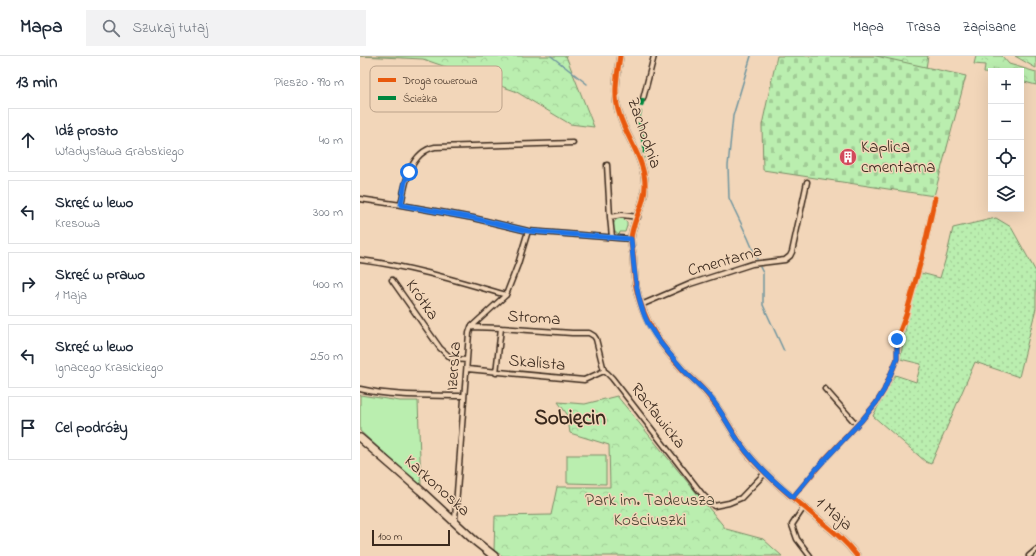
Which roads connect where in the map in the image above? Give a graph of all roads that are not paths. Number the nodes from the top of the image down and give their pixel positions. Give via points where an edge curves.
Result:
1 (620, 56) edge
2 (654, 56) edge
3 (643, 99) dead end
4 (573, 143) dead end
5 (607, 165) dead end
6 (808, 182) dead end
7 (935, 198) dead end
8 (360, 199) edge
9 (401, 205) junction
10 (610, 217) junction
11 (638, 217) junction
12 (528, 231) junction
13 (612, 237) junction
14 (631, 239) junction
15 (360, 260) edge
16 (392, 280) dead end
17 (506, 295) junction
18 (641, 305) junction
19 (471, 327) junction
20 (501, 328) junction
21 (594, 336) joint
22 (468, 360) junction
23 (467, 369) junction
24 (604, 371) junction
25 (496, 372) junction
26 (360, 389) edge
27 (825, 389) dead end
28 (464, 396) junction
29 (857, 425) junction
30 (360, 438) edge
31 (765, 473) junction
32 (793, 497) junction
33 (804, 507) junction
34 (454, 522) junction
35 (1036, 550) edge
36 (494, 556) edge
37 (810, 556) edge
38 (857, 556) edge
39 (1029, 556) edge

1 - 11 street, Zachodnia via 616,85 618,113 644,174 644,196
2 - 3 street
4 - 9 street via 430,148 423,152 411,168 405,182
5 - 10 street
6 - 18 street, Cmentarna via 792,252 785,260 752,264 690,284
7 - 29 street via 922,257 897,339 897,359 884,390
8 - 9 street
9 - 12 street
10 - 11 street
10 - 13 street
11 - 14 street, Zachodnia
12 - 13 street
12 - 17 street, Izerska
13 - 14 street
14 - 18 street, 1 Maja via 636,286
15 - 17 street via 402,267
16 - 22 street, Krótka via 440,348 452,359
17 - 19 street, Izerska
18 - 31 street, 1 Maja via 648,324 662,345 710,397 739,442
19 - 20 street, Stroma
19 - 22 street, Izerska
20 - 21 street, Stroma via 589,333
20 - 25 street
21 - 24 street, Racławicka
22 - 23 street, Izerska
23 - 25 street, Skalista
23 - 28 street, Izerska
24 - 25 street, Skalista via 584,380
24 - 31 street, Racławicka via 714,506 741,498
26 - 28 street via 372,392
27 - 29 street
28 - 34 street, Izerska
29 - 32 street
30 - 34 main road, Karkonoska
31 - 32 street, 1 Maja
32 - 33 street, 1 Maja
33 - 37 street via 792,525 797,539
33 - 38 street, 1 Maja via 835,532
34 - 36 main road, Karkonoska
35 - 39 street

